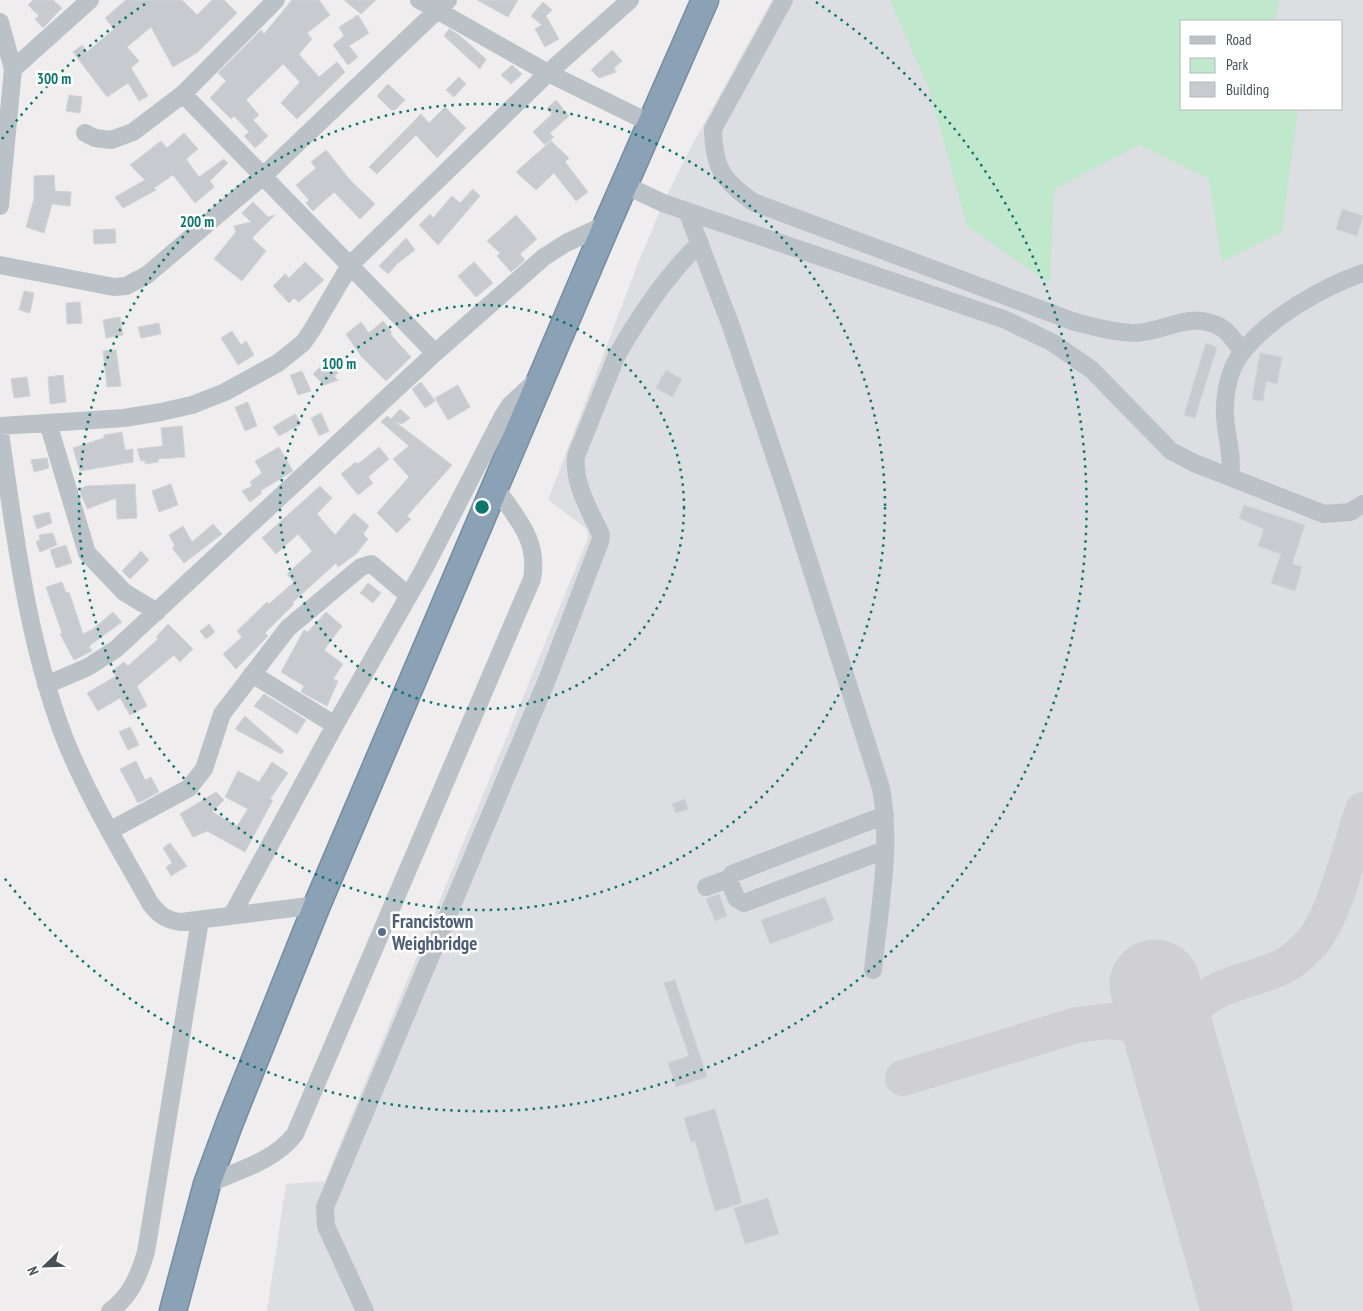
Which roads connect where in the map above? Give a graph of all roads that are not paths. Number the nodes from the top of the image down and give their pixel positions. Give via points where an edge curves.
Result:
1 (90, 0) edge
2 (276, 0) edge
3 (419, 0) edge
4 (630, 0) edge
5 (705, 0) edge
6 (784, 0) edge
7 (442, 5) edge
8 (0, 22) edge
9 (13, 70) junction
10 (548, 73) junction
11 (183, 94) junction
12 (652, 124) junction
13 (85, 133) dead end
14 (262, 177) junction
15 (624, 185) junction
16 (0, 206) edge
17 (687, 211) junction
18 (607, 224) junction
19 (700, 244) junction
20 (0, 265) edge
21 (350, 265) junction
22 (1363, 273) edge
23 (1243, 352) junction
24 (434, 353) junction
25 (545, 373) junction
26 (48, 423) junction
27 (0, 426) edge
28 (0, 433) edge
29 (1230, 476) junction
30 (496, 488) junction
31 (1363, 504) edge
32 (409, 596) junction
33 (157, 612) junction
34 (252, 674) junction
35 (46, 685) junction
36 (335, 725) junction
37 (885, 815) junction
38 (110, 830) junction
39 (885, 850) junction
40 (728, 879) junction
41 (706, 887) dead end
42 (317, 905) junction
43 (232, 915) junction
44 (200, 920) junction
45 (873, 970) dead end
46 (207, 1184) junction
47 (110, 1311) edge
48 (173, 1311) edge
49 (365, 1311) edge

1 - 9 street
2 - 11 street
3 - 7 street
4 - 10 street
5 - 12 highway
6 - 23 street via 713,129 719,166 730,186 753,202 1075,322 1114,332 1138,332 1186,320 1205,321 1223,329
7 - 10 street
7 - 14 street
8 - 9 street
9 - 16 street
10 - 12 street
10 - 21 street
11 - 13 street via 128,136 102,139
11 - 14 street
12 - 15 highway
14 - 20 street via 147,275 126,286 101,286
14 - 21 street
15 - 17 street
15 - 18 highway
17 - 19 street
17 - 29 street via 1006,320 1053,343 1092,370 1170,451
18 - 24 street via 544,257
18 - 25 highway
19 - 37 street via 790,502 877,777
19 - 49 street via 668,278 624,342 576,456 577,478 601,535 600,542 547,680 325,1207 326,1226
21 - 24 street
21 - 26 street via 302,343 278,363 225,392 192,405 161,412
22 - 23 street via 1324,289 1280,317
23 - 29 street via 1226,386 1224,407 1232,462
24 - 33 street
25 - 30 highway
25 - 32 street via 510,405 503,416
26 - 27 street
26 - 33 street via 87,553 124,592
28 - 35 street via 19,562
29 - 31 street via 1324,514 1350,512
30 - 42 highway
30 - 46 street via 533,547 532,580 295,1134 272,1155
32 - 34 street via 375,566 361,567 295,621
32 - 36 street
33 - 35 street via 102,659
34 - 36 street
34 - 38 street via 222,714 198,779 189,788
35 - 38 street via 76,764
36 - 43 street
37 - 39 street
37 - 40 street via 732,874
38 - 44 street via 159,915 170,920
39 - 40 street via 744,903 736,899
39 - 45 street
40 - 41 street
42 - 43 street
42 - 46 highway
43 - 44 street
44 - 47 street via 146,1252 131,1290
46 - 48 highway

